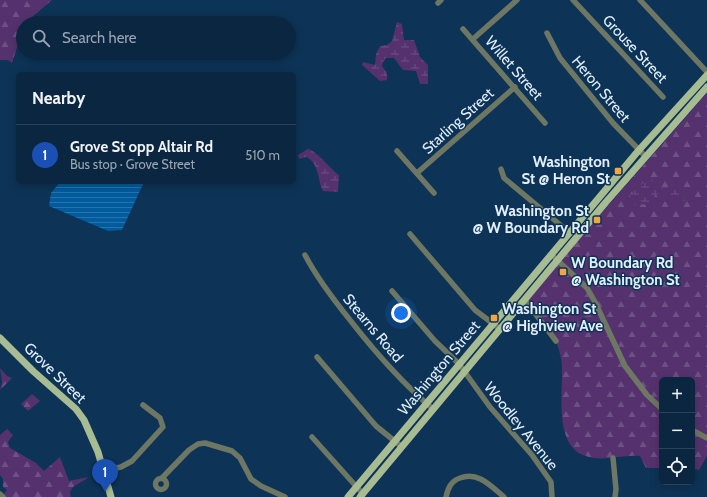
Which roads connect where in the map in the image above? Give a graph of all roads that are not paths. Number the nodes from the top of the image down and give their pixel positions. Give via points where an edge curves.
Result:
1 (517, 0) edge
2 (573, 0) edge
3 (640, 0) edge
4 (463, 29) dead end
5 (547, 32) dead end
6 (473, 39) junction
7 (707, 74) edge
8 (515, 87) junction
9 (707, 87) edge
10 (663, 97) dead end
11 (546, 123) dead end
12 (639, 150) junction
13 (398, 151) dead end
14 (645, 156) junction
15 (501, 169) dead end
16 (417, 173) junction
17 (434, 193) dead end
18 (570, 233) junction
19 (410, 234) dead end
20 (551, 254) junction
21 (305, 255) dead end
22 (558, 261) junction
23 (392, 291) dead end
24 (525, 300) junction
25 (493, 325) junction
26 (500, 329) junction
27 (0, 338) edge
28 (556, 341) dead end
29 (317, 357) dead end
30 (459, 364) junction
31 (464, 372) junction
32 (426, 403) junction
33 (143, 405) dead end
34 (659, 406) edge
35 (434, 409) junction
36 (695, 432) edge
37 (312, 437) dead end
38 (707, 438) edge
39 (394, 441) junction
40 (402, 447) junction
41 (613, 458) dead end
42 (103, 471) junction
43 (162, 478) dead end
44 (356, 487) junction
45 (0, 494) edge
46 (361, 495) edge
47 (3, 497) edge
48 (111, 497) edge
49 (285, 497) edge
50 (348, 497) edge
51 (446, 497) edge
52 (504, 497) edge
53 (552, 497) edge
54 (615, 497) edge

1 - 6 street
2 - 10 street, Grouse Street
3 - 7 street
4 - 6 street, Willet Street
5 - 12 street, Heron Street via 560,58 613,123
6 - 8 street, Willet Street
7 - 12 main road, Washington Street
8 - 11 street, Willet Street
8 - 16 street, Starling Street
9 - 14 main road, Washington Street
12 - 14 street, Heron Street
12 - 18 main road, Washington Street
13 - 16 street
14 - 22 main road, Washington Street
15 - 18 street via 504,178
16 - 17 street
18 - 20 main road, Washington Street
19 - 25 street via 475,310
20 - 22 street
20 - 25 main road, Washington Street
21 - 32 street, Stearns Road via 319,279 360,332 403,383
22 - 24 main road, Washington Street
22 - 34 street via 587,288 625,366
23 - 30 street, Woodley Avenue via 435,341
24 - 26 main road, Washington Street
24 - 28 street
25 - 26 street
25 - 30 main road, Washington Street
26 - 31 main road, Washington Street
27 - 42 main road, Grove Street via 76,408 90,432
29 - 39 street via 376,426
30 - 31 street, Woodley Avenue
30 - 32 main road, Washington Street
31 - 35 main road, Washington Street
31 - 53 street, Woodley Avenue via 546,473 551,482
32 - 35 street, Stearns Road
32 - 39 main road, Washington Street
33 - 42 street via 160,418 163,427 132,461 121,467
35 - 40 main road, Washington Street
36 - 38 street
37 - 44 street
39 - 40 street
39 - 44 main road, Washington Street
40 - 46 main road, Washington Street
41 - 54 street
42 - 48 main road, Grove Street
43 - 49 street via 188,450 205,443 232,451 240,458 251,479
44 - 46 street
44 - 50 main road, Washington Street
45 - 47 street
51 - 52 street via 448,487 456,479 466,475 482,479

